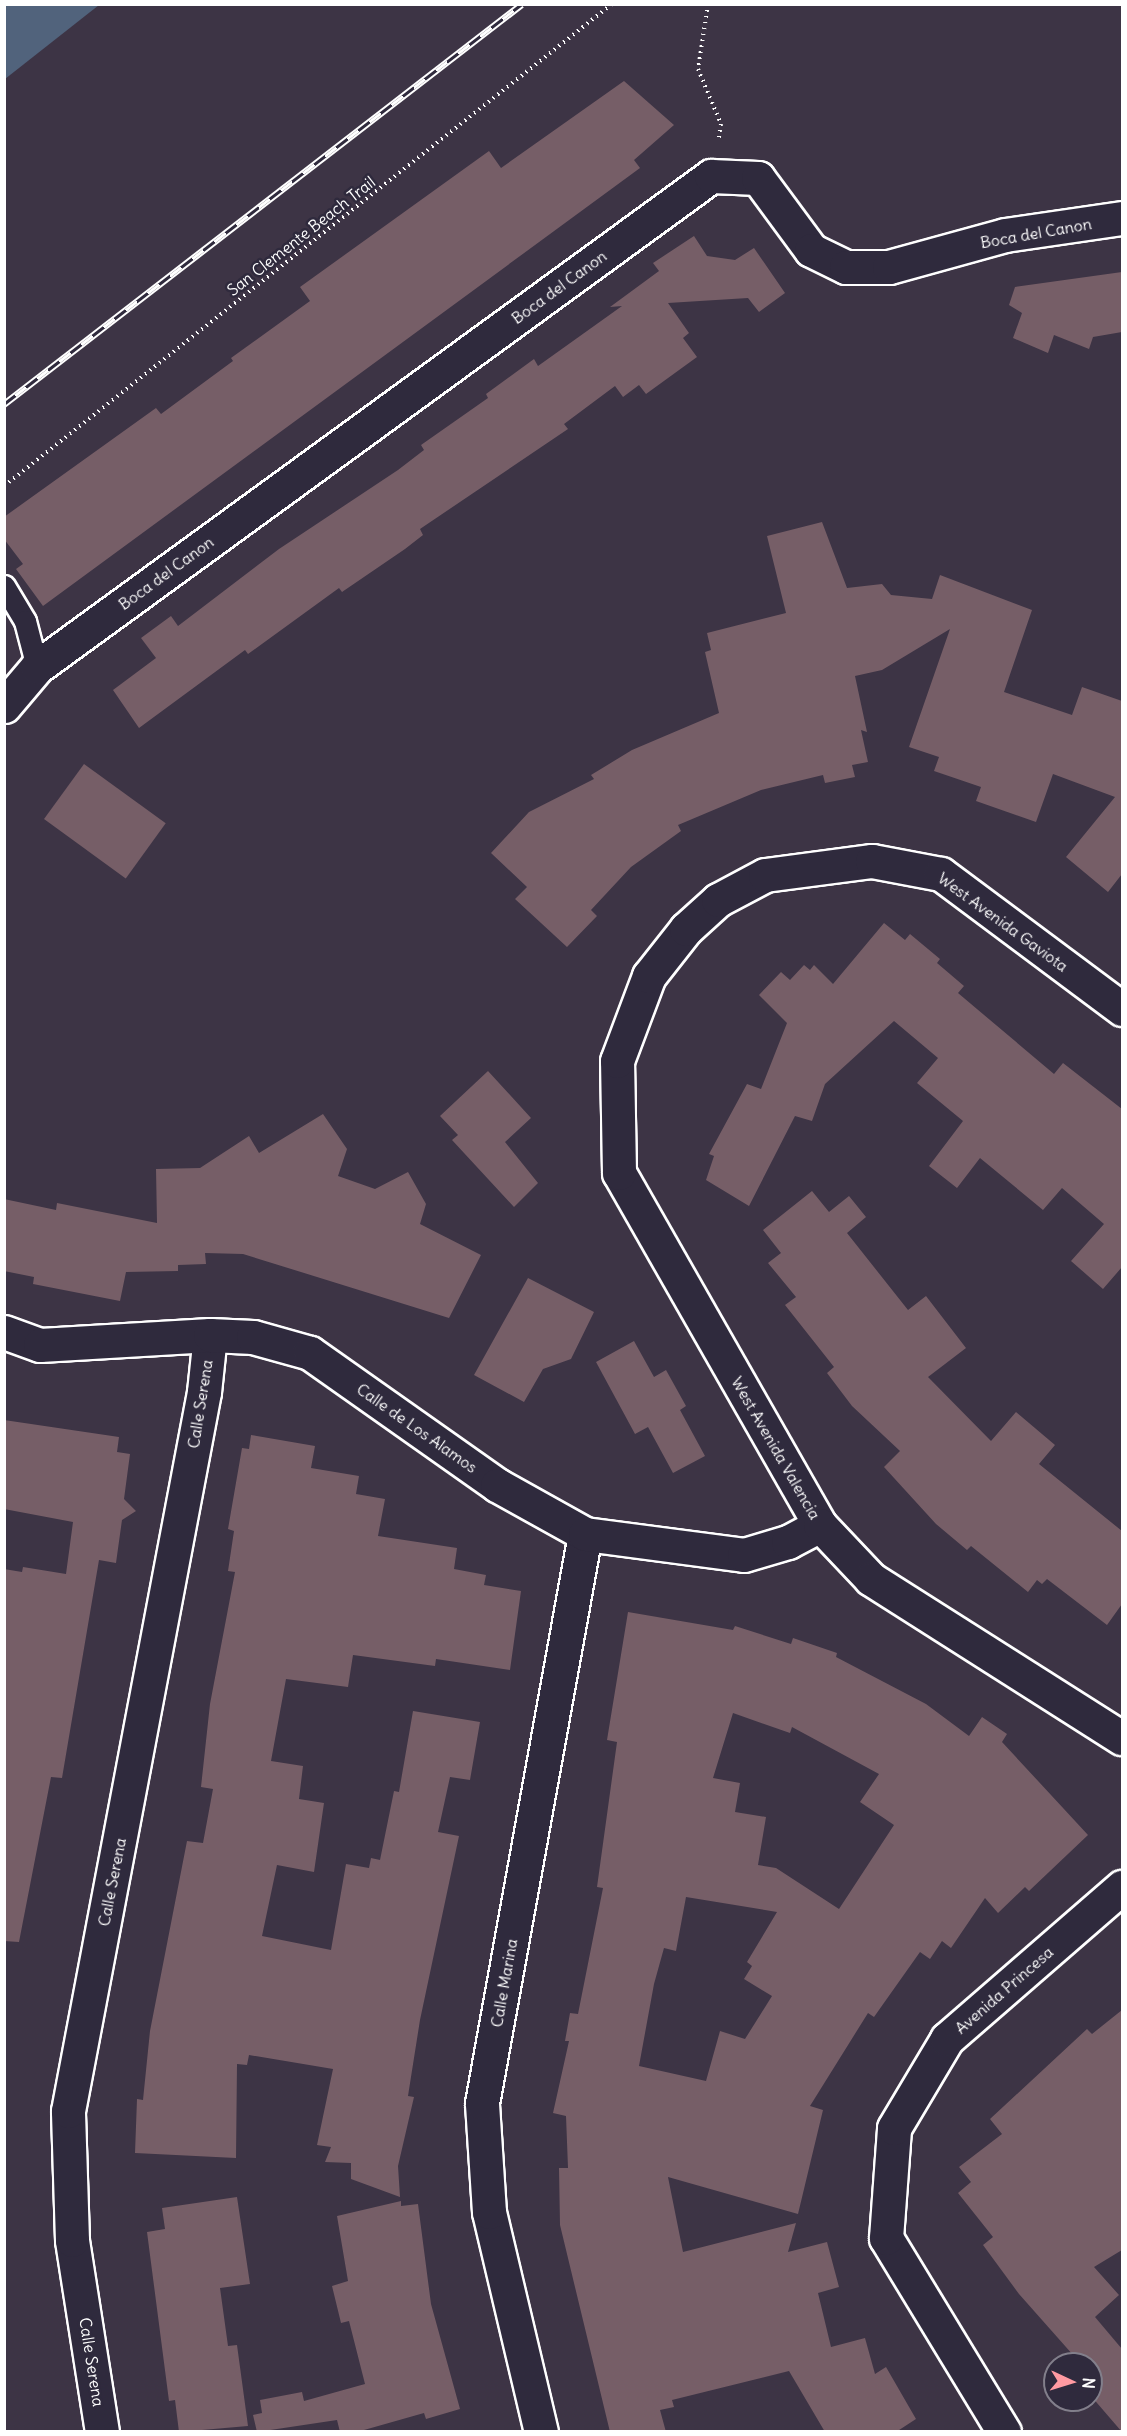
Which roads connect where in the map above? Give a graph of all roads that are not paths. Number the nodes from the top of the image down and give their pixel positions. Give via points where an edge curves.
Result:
1 (1122, 218) edge
2 (4, 586) edge
3 (37, 667) junction
4 (4, 705) edge
5 (1122, 1009) edge
6 (619, 1173) joint
7 (4, 1332) edge
8 (210, 1335) junction
9 (820, 1525) junction
10 (585, 1534) junction
11 (1122, 1738) edge
12 (1122, 1887) edge
13 (102, 2432) edge
14 (541, 2432) edge
15 (1004, 2432) edge

1 - 3 street, Boca del Canon via 1005,236 889,267 846,267 811,250 758,178 711,176
2 - 3 lane via 25,621
3 - 4 street, Boca del Canon
5 - 6 street, West Avenida Gaviota via 941,874 872,861 765,874 718,900 686,929 649,976 617,1060
6 - 9 street, West Avenida Valencia
7 - 8 street, Calle de Los Alamos via 40,1345
8 - 10 street, Calle de Los Alamos via 253,1337 310,1353 497,1485
8 - 13 street, Calle Serena via 204,1392 69,2111 72,2240
9 - 10 street, Calle de Los Alamos via 788,1542 744,1555
9 - 11 street, West Avenida Valencia via 871,1579
10 - 14 street, Calle Marina via 482,2103 489,2212
12 - 15 street, Avenida Princesa via 947,2039 894,2128 886,2238

